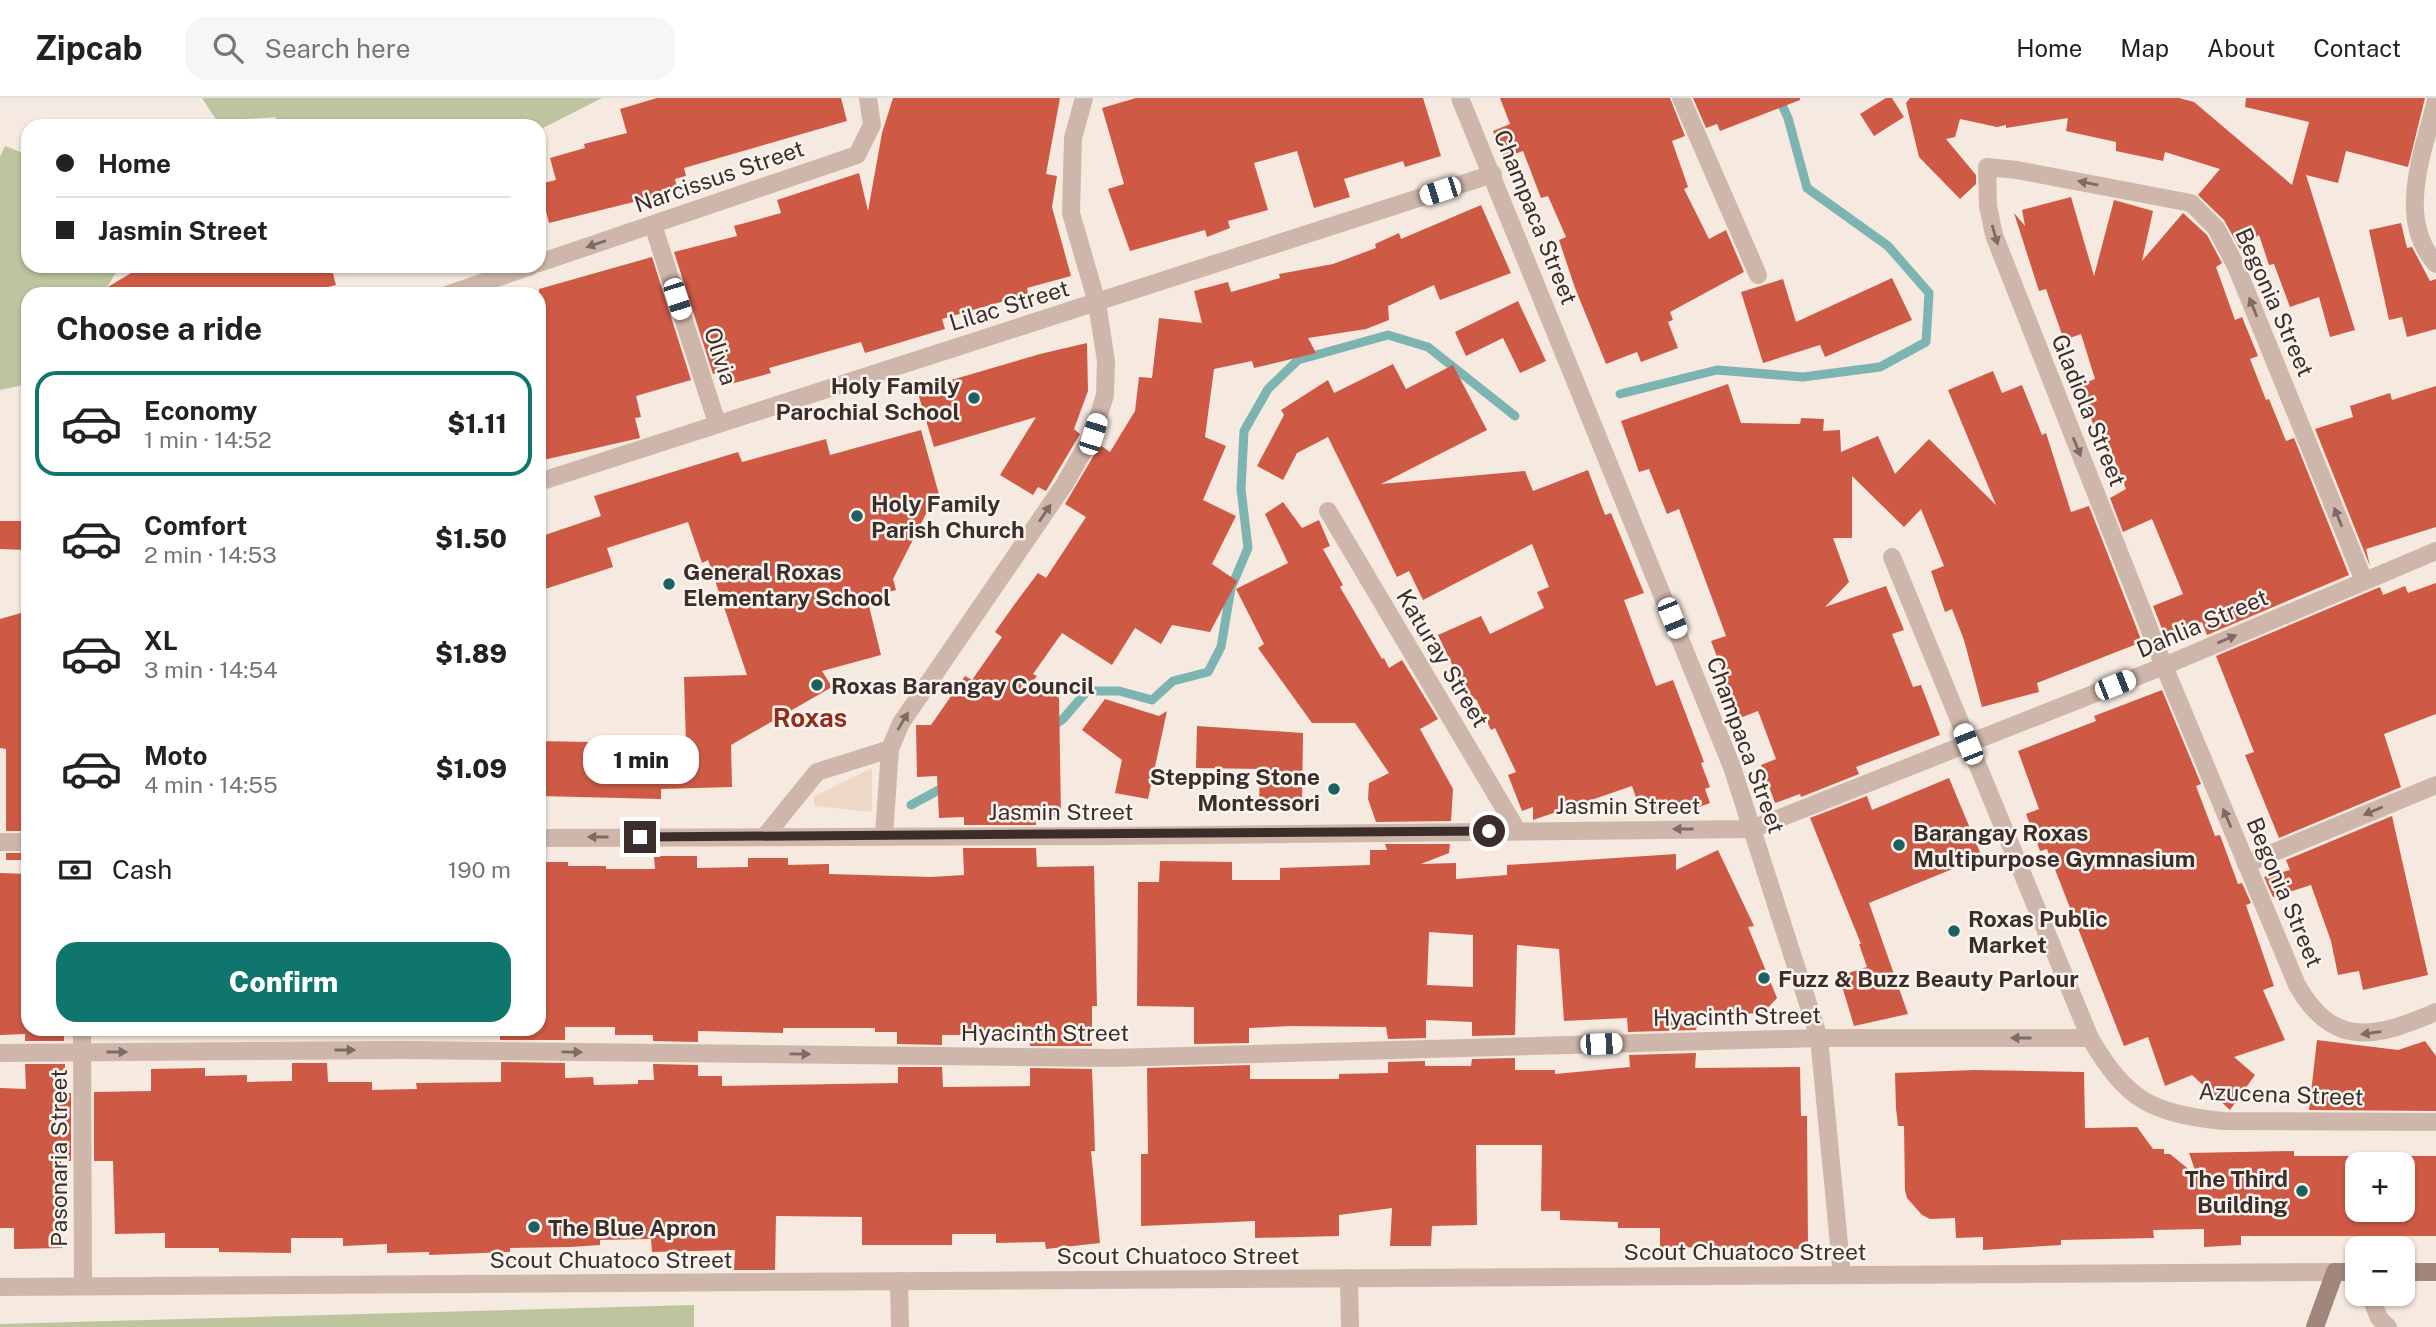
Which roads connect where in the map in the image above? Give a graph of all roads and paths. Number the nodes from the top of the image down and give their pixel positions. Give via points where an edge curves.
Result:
1 (868, 98) edge
2 (1084, 98) edge
3 (1460, 98) edge
4 (1681, 98) edge
5 (2436, 100) edge
6 (1987, 167) joint
7 (1493, 174) junction
8 (653, 225) junction
9 (546, 261) edge
10 (2436, 264) edge
11 (510, 273) edge
12 (1758, 275) dead end
13 (470, 287) edge
14 (1097, 303) junction
15 (717, 422) junction
16 (546, 480) edge
17 (1328, 511) dead end
18 (2436, 551) edge
19 (1892, 557) dead end
20 (2364, 581) junction
21 (2164, 666) junction
22 (1968, 744) junction
23 (890, 749) junction
24 (2436, 785) edge
25 (1752, 829) junction
26 (1517, 830) junction
27 (884, 835) junction
28 (765, 836) junction
29 (546, 838) edge
30 (0, 842) edge
31 (21, 842) edge
32 (2246, 864) junction
33 (2436, 1012) edge
34 (82, 1036) edge
35 (1818, 1038) junction
36 (2090, 1038) junction
37 (0, 1053) edge
38 (82, 1053) junction
39 (2436, 1122) edge
40 (2335, 1272) junction
41 (2345, 1272) edge
42 (2415, 1272) edge
43 (2436, 1272) edge
44 (1842, 1275) junction
45 (1349, 1278) junction
46 (899, 1281) junction
47 (83, 1286) junction
48 (0, 1287) edge
49 (2374, 1306) edge
50 (900, 1327) edge
51 (1350, 1327) edge
52 (2315, 1327) edge
53 (2388, 1327) edge

1 - 8 street, Narcissus Street via 872,125 857,155
2 - 14 street via 1073,138 1071,213
3 - 7 street, Champaca Street
4 - 12 street
5 - 10 street via 2413,195 2418,229
20 -> 6 street, Begonia Street via 2236,266 2216,228 2191,203
6 -> 21 street, Gladiola Street via 1994,235
7 - 14 street, Lilac Street
7 - 25 street, Champaca Street via 1732,767
8 -> 9 street, Narcissus Street
8 - 15 street, Olivia
11 - 13 street
14 - 15 street, Lilac Street
23 -> 14 street via 901,723 1064,485 1093,434 1105,395 1106,361
15 - 16 street, Lilac Street
17 - 26 street, Katuray Street
18 - 20 street, Dahlia Street
19 - 22 street, Azucena Street
21 -> 20 street, Dahlia Street
21 - 22 street, Dahlia Street
32 -> 21 street, Begonia Street
22 - 25 street, Dahlia Street
22 - 36 street, Azucena Street
23 - 27 street
23 - 28 street via 817,772
24 -> 32 street
25 -> 26 street, Jasmin Street
25 - 35 street, Champaca Street
26 - 27 street, Jasmin Street
27 - 28 street, Jasmin Street
28 -> 29 street, Jasmin Street
30 - 31 street
33 -> 32 street, Begonia Street via 2385,1031 2358,1035 2326,1023 2297,985
34 - 38 street, Pasonaria Street
36 -> 35 street, Hyacinth Street
38 -> 35 street, Hyacinth Street via 402,1050 1112,1058
35 - 44 street, Champaca Street
36 - 39 street, Azucena Street via 2107,1067 2136,1097 2158,1110 2223,1121
37 - 38 street, Hyacinth Street
38 - 47 street, Pasonaria Street
40 - 41 main road, Scout Chuatoco Street
40 - 44 street, Scout Chuatoco Street
40 - 52 main road
42 - 43 main road
44 - 45 street, Scout Chuatoco Street
45 - 46 street, Scout Chuatoco Street
45 - 51 street
46 - 47 street, Scout Chuatoco Street
46 - 50 street
47 - 48 street, Scout Chuatoco Street
49 - 53 street

